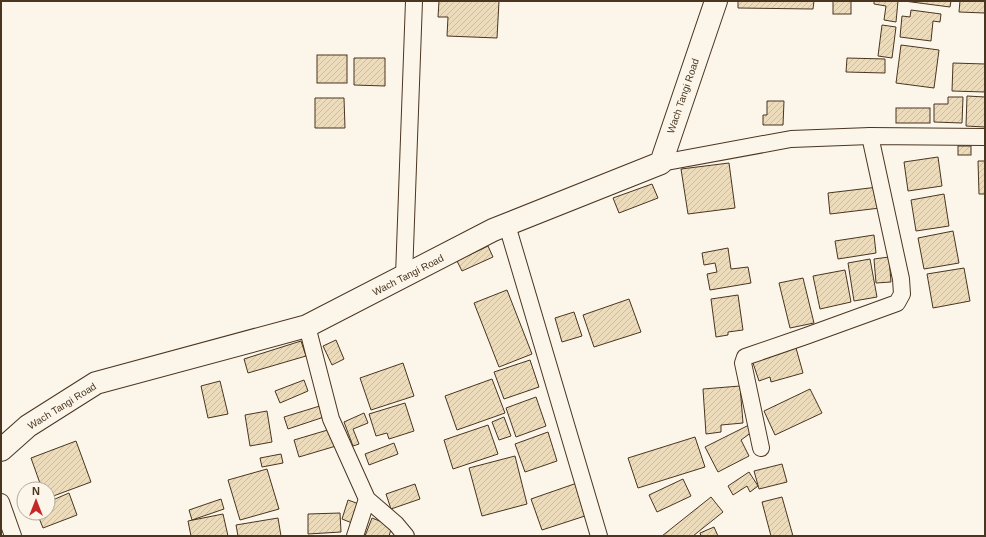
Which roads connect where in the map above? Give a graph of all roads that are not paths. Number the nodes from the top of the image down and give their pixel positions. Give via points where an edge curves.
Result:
1 (414, 1) edge
2 (716, 1) edge
3 (870, 136) junction
4 (985, 137) edge
5 (661, 163) junction
6 (507, 225) junction
7 (404, 276) junction
8 (307, 326) junction
9 (761, 448) dead end
10 (1, 450) edge
11 (366, 498) junction
12 (1, 502) edge
13 (13, 536) edge
14 (355, 536) edge
15 (406, 536) edge
16 (600, 536) edge

1 - 7 street
2 - 5 main road, Wach Tangi Road
3 - 4 street
3 - 5 street via 791,139
3 - 9 street via 902,294 897,303 745,357 743,363
5 - 6 main road, Wach Tangi Road
6 - 7 main road, Wach Tangi Road
6 - 16 street
7 - 8 main road, Wach Tangi Road
8 - 10 main road, Wach Tangi Road via 96,383 28,426
8 - 11 street via 331,419
11 - 14 street
11 - 15 street
12 - 13 street

